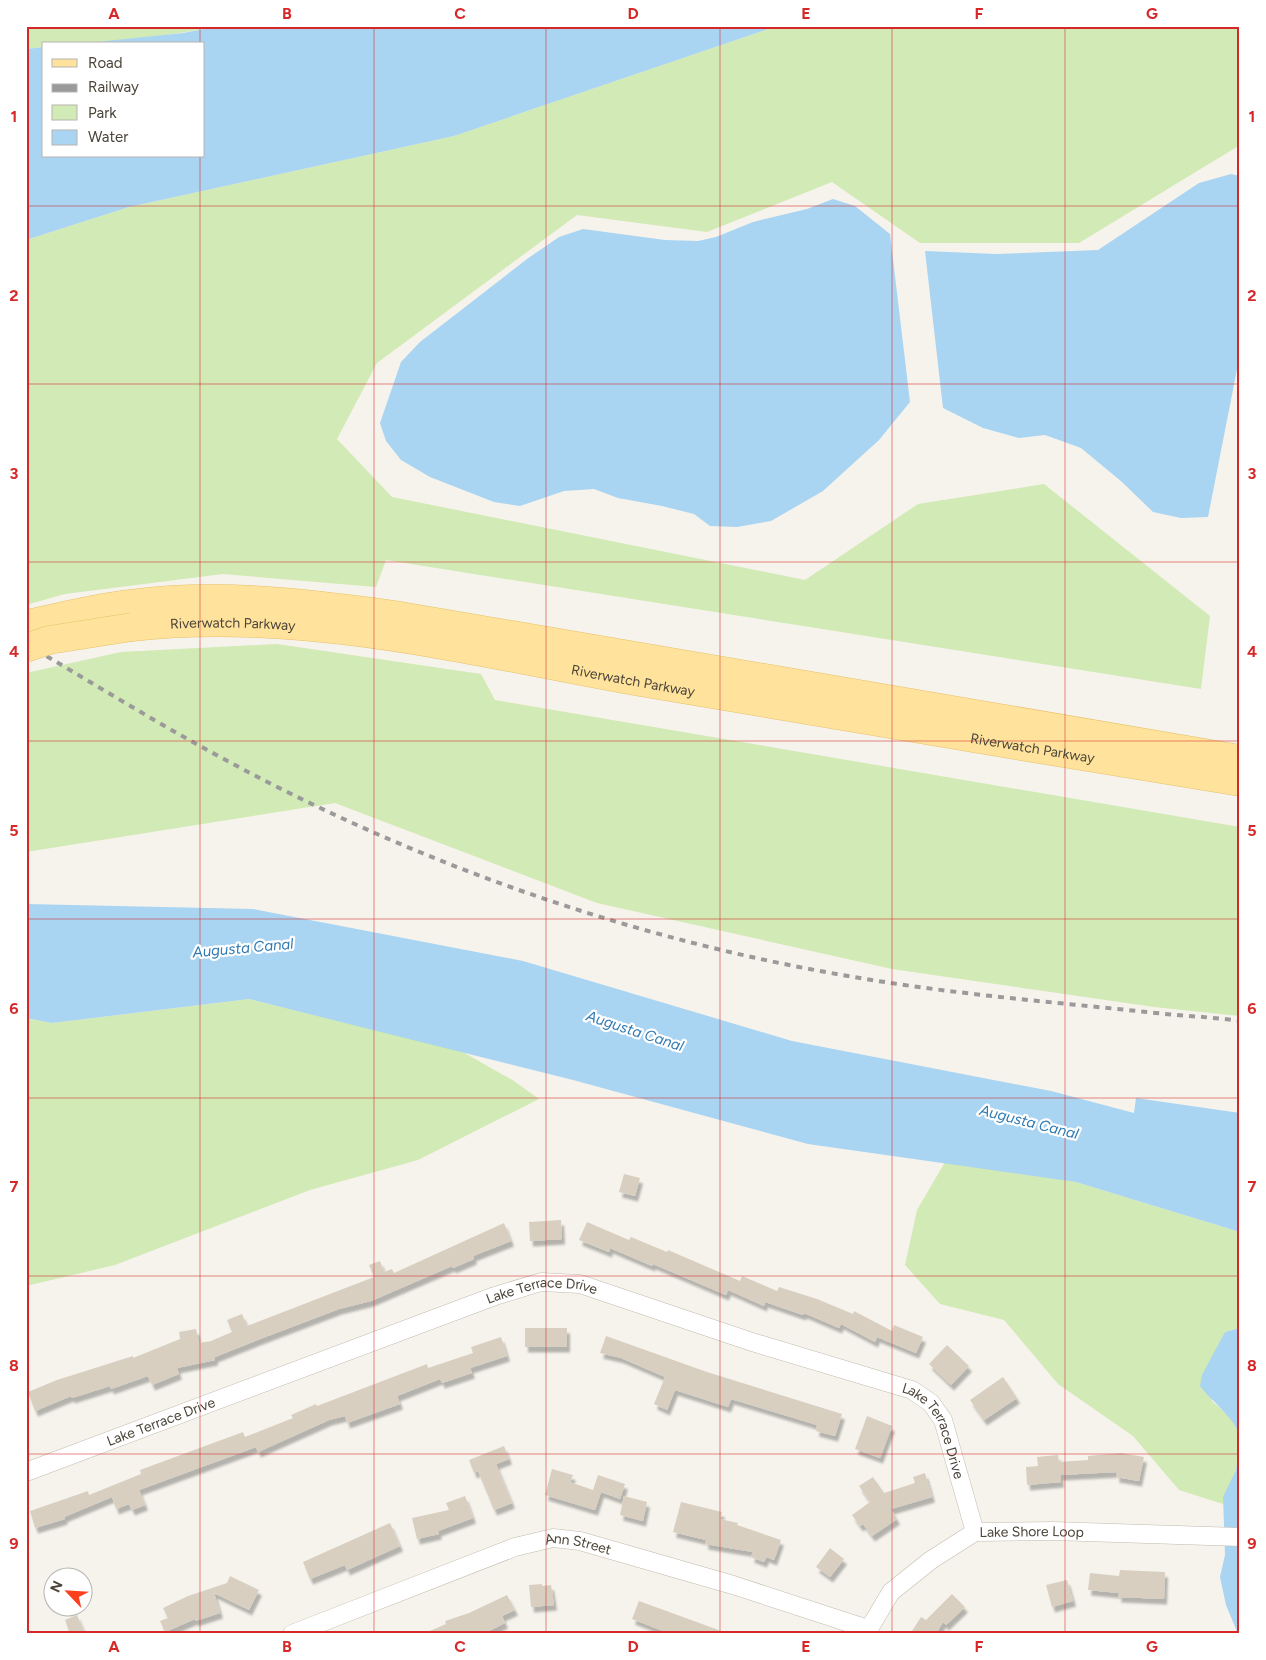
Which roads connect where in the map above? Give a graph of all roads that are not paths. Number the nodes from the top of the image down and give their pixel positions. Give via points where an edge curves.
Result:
1 (26, 624) edge
2 (26, 648) edge
3 (1240, 759) edge
4 (1240, 782) edge
5 (26, 1472) edge
6 (975, 1532) junction
7 (1240, 1537) edge
8 (867, 1631) edge
9 (292, 1634) edge

1 - 3 main road, Riverwatch Parkway via 131,603 185,599 326,606 395,615
2 - 4 main road, Riverwatch Parkway, bridge via 48,640 132,627 236,622 301,625 378,635
5 - 6 street, Lake Terrace Drive via 495,1296 542,1282 580,1284 752,1342 912,1390 931,1403 943,1420
6 - 7 street, Lake Shore Loop
6 - 8 street, Lake Shore Loop via 931,1560 892,1592
8 - 9 street, Ann Street via 734,1585 580,1542 553,1538 516,1547

